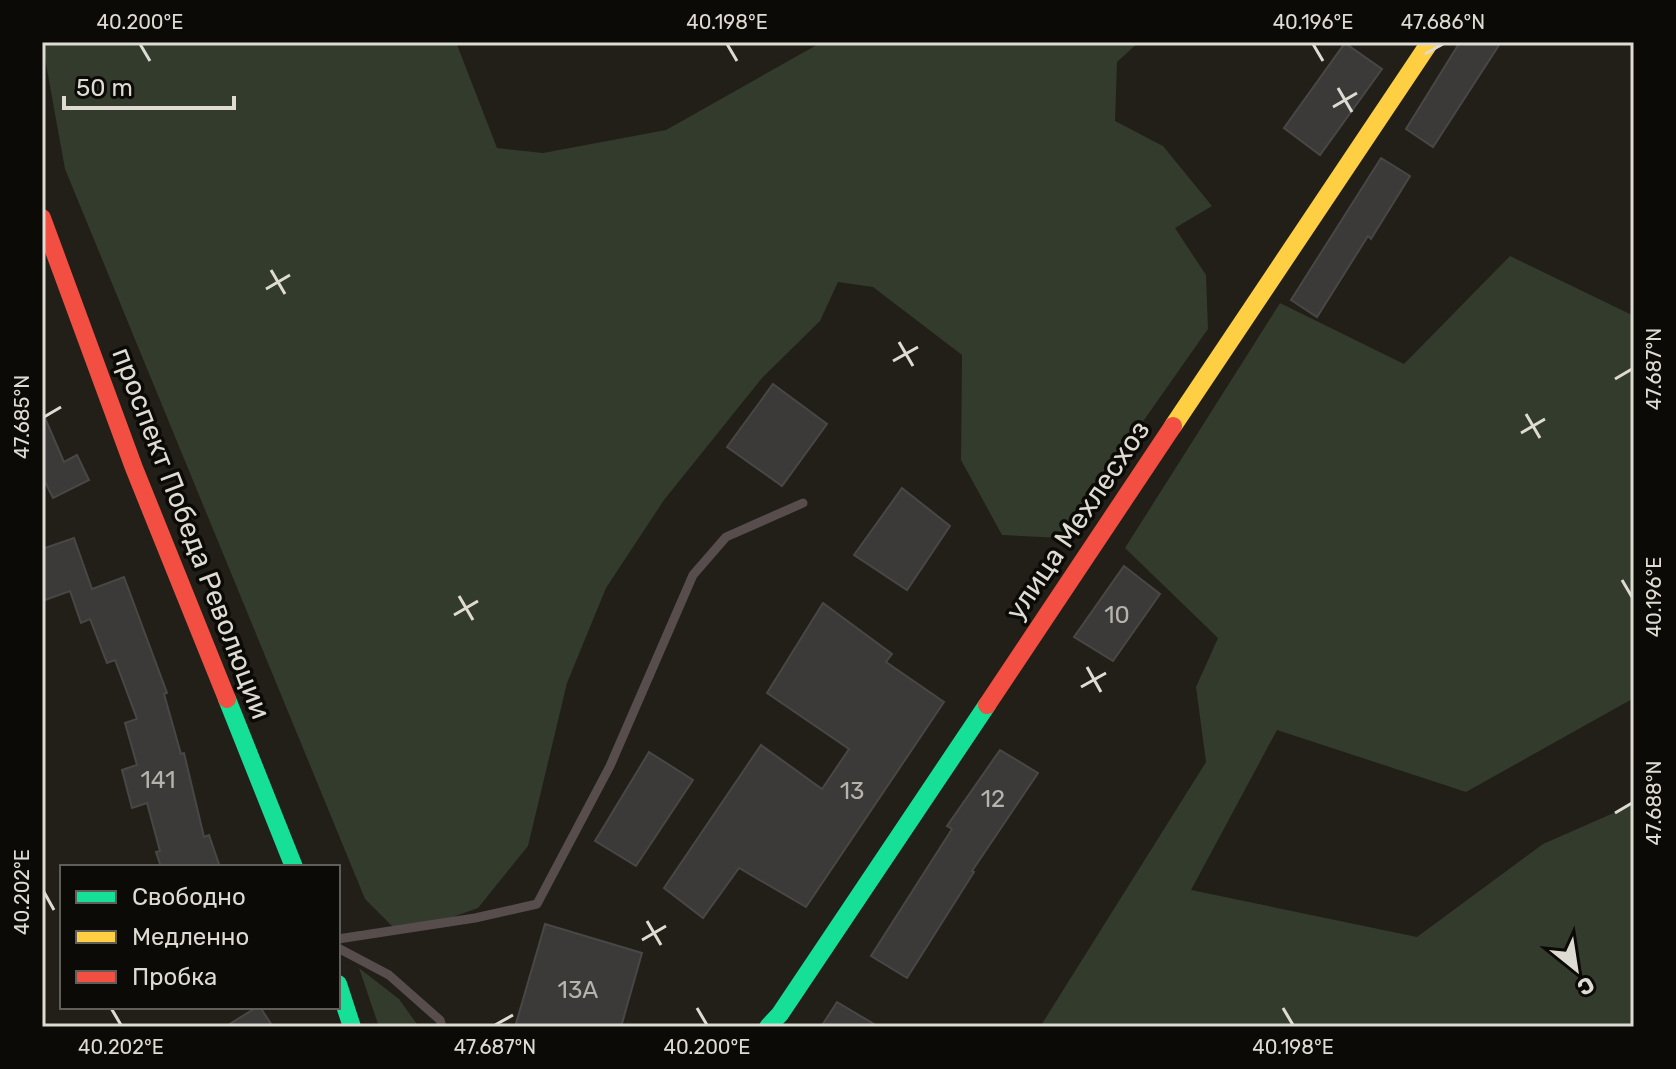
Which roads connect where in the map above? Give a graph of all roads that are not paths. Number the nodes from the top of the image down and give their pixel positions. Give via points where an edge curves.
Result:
1 (1430, 42) edge
2 (42, 218) edge
3 (803, 503) dead end
4 (293, 865) edge
5 (340, 939) edge
6 (340, 949) edge
7 (340, 990) edge
8 (352, 1027) edge
9 (442, 1027) edge
10 (768, 1027) edge

1 - 10 street, улица Мехлесхоз
2 - 4 street, проспект Победа Революции via 134,468
3 - 5 lane via 726,537 693,575 610,766 537,904
6 - 9 lane via 389,975
7 - 8 street

